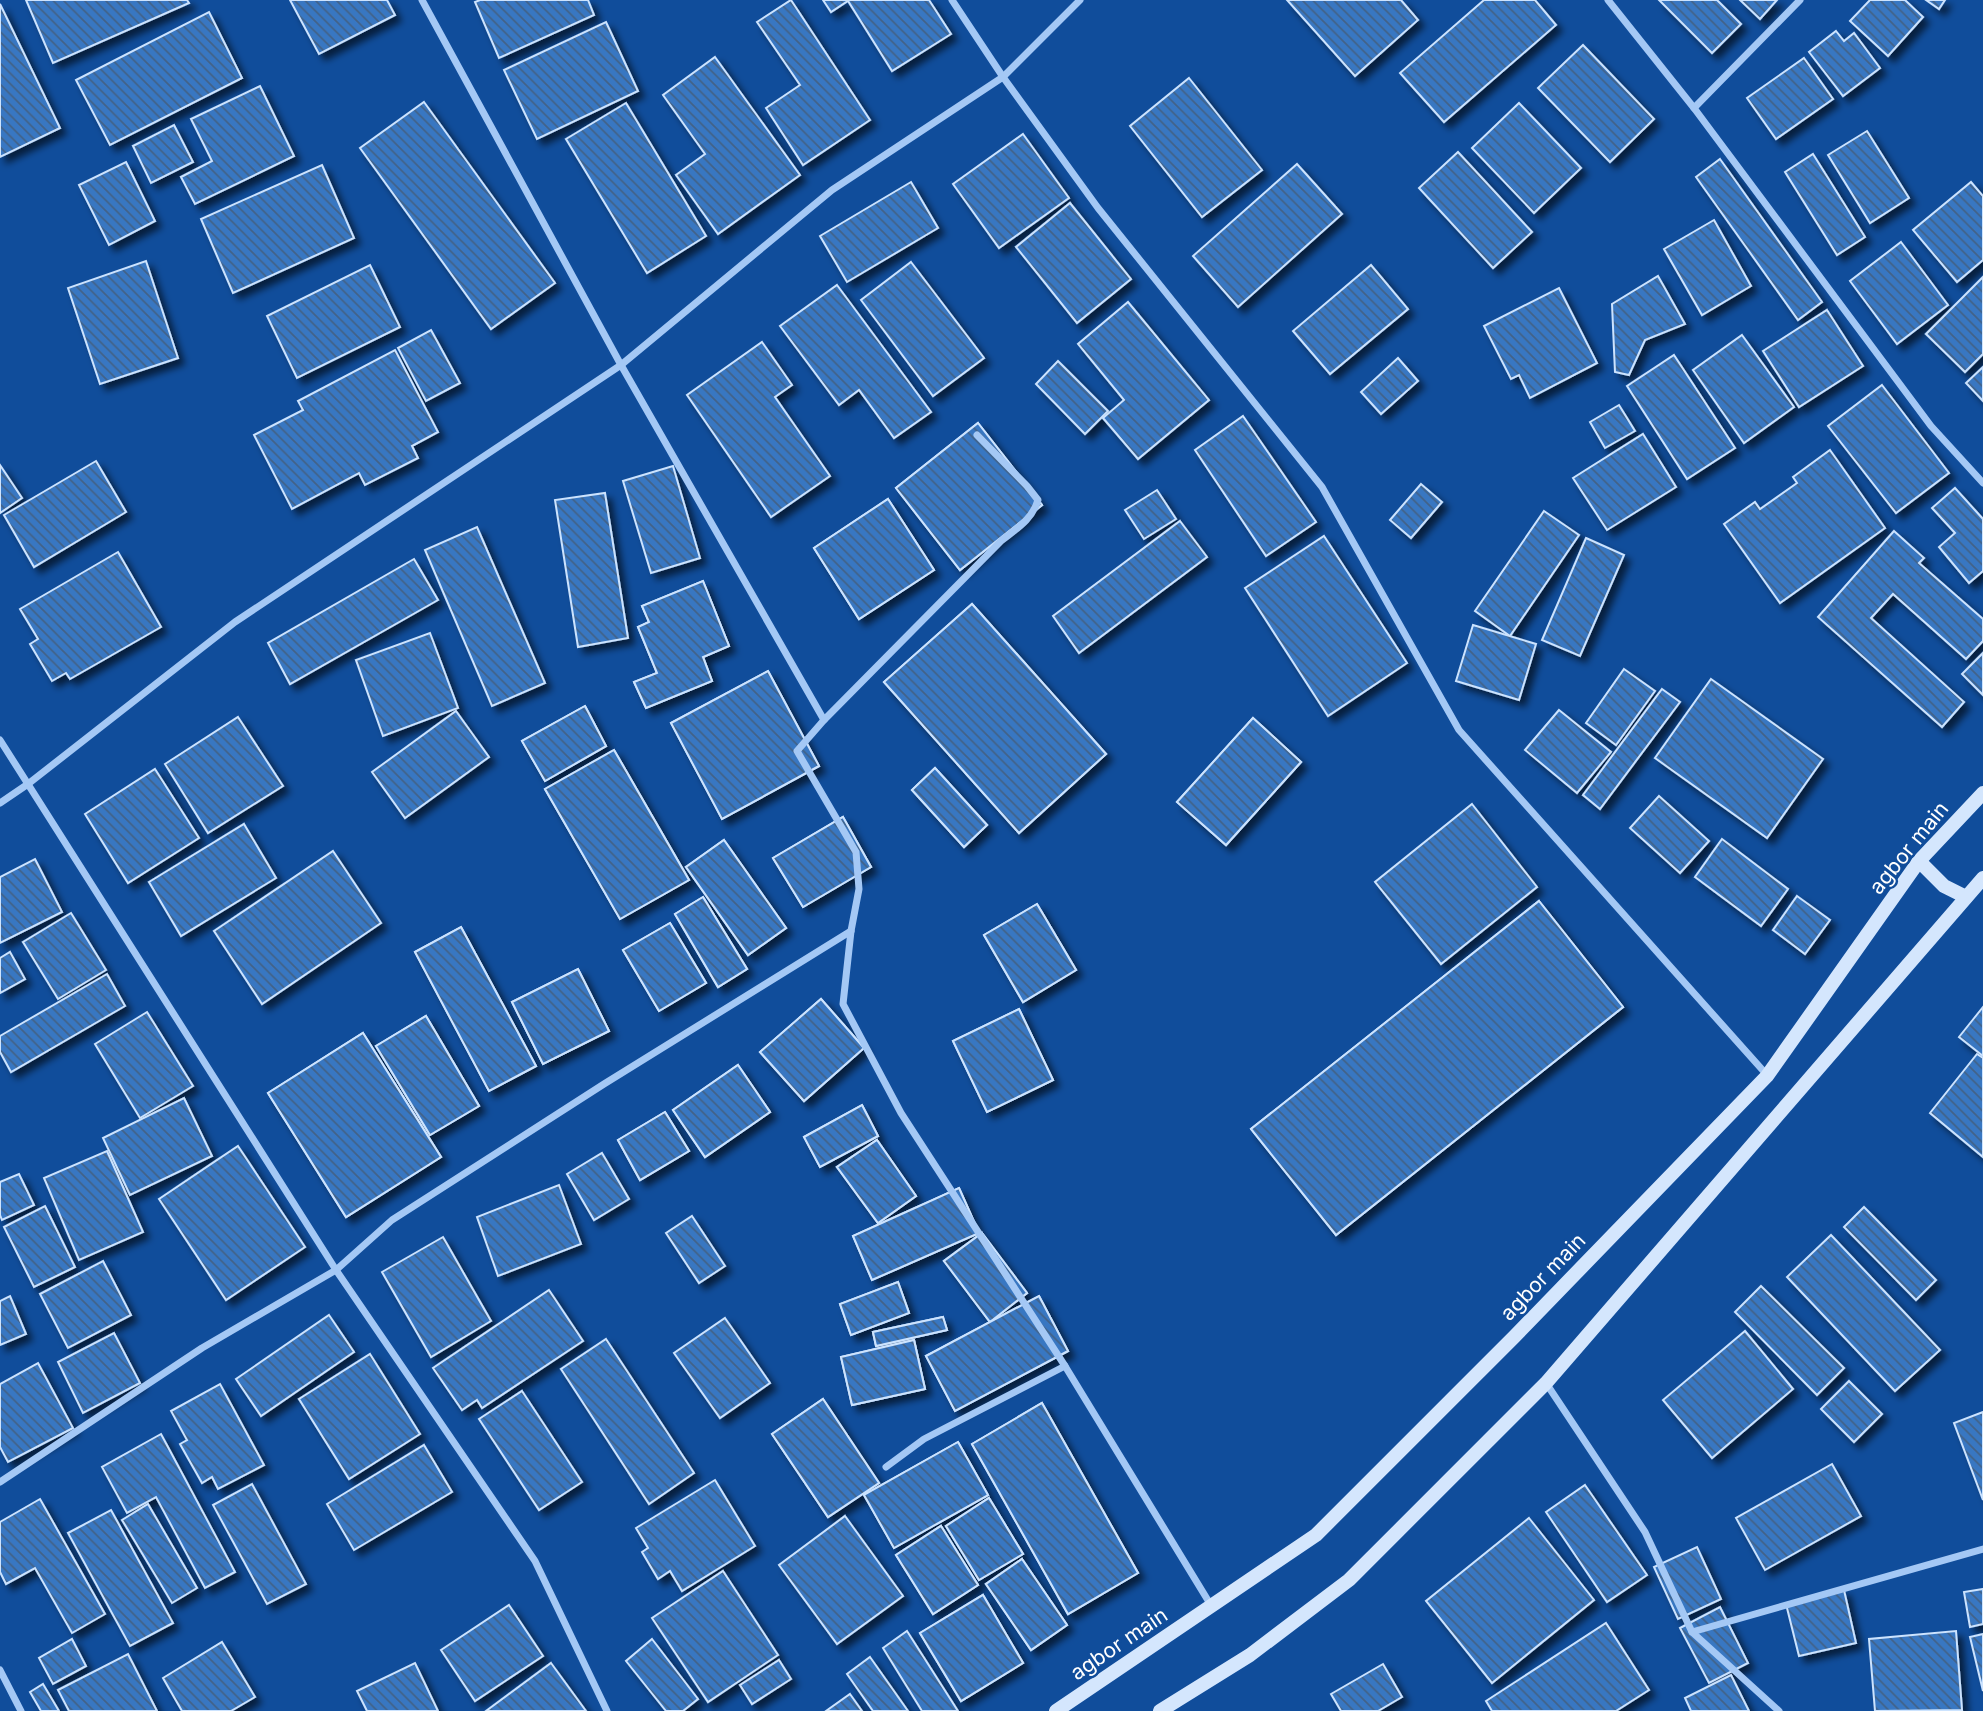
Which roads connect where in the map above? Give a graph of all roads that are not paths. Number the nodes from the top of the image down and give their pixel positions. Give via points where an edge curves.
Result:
1 (422, 0) edge
2 (952, 0) edge
3 (1080, 0) edge
4 (1608, 0) edge
5 (1800, 0) edge
6 (1003, 76) junction
7 (1694, 108) junction
8 (621, 365) junction
9 (977, 435) dead end
10 (1983, 483) edge
11 (824, 720) junction
12 (0, 740) edge
13 (28, 784) junction
14 (1983, 793) edge
15 (0, 803) edge
16 (1919, 861) junction
17 (1983, 878) edge
18 (1966, 897) junction
19 (851, 931) junction
20 (1767, 1076) junction
21 (336, 1269) junction
22 (1065, 1366) junction
23 (1546, 1383) junction
24 (886, 1467) dead end
25 (0, 1482) edge
26 (1983, 1549) edge
27 (1212, 1607) junction
28 (1692, 1632) junction
29 (0, 1670) edge
30 (21, 1711) edge
31 (607, 1711) edge
32 (1056, 1711) edge
33 (1160, 1711) edge
34 (1779, 1711) edge

1 - 8 street
2 - 6 street
3 - 6 street
4 - 7 street
5 - 7 street
6 - 8 street via 832,190
6 - 20 street via 1098,208 1322,487 1459,730
7 - 10 street via 1931,426
8 - 11 street
8 - 13 street via 235,622
9 - 11 street via 1038,500 1034,512
11 - 19 street via 797,751 856,852 859,889
12 - 13 street
13 - 15 street
13 - 21 street
14 - 16 main road, agbor main
16 - 18 main road via 1944,886
16 - 20 main road, agbor main
17 - 18 main road
18 - 23 main road
19 - 21 street via 392,1220
19 - 22 street via 843,1004 901,1113
20 - 27 main road, agbor main via 1316,1535
21 - 25 street via 202,1348
21 - 31 street via 535,1561
22 - 24 street via 924,1439
22 - 27 street
23 - 28 street via 1645,1532
23 - 33 main road via 1349,1580 1250,1655
26 - 28 street
27 - 32 main road, agbor main
28 - 34 street
29 - 30 street

